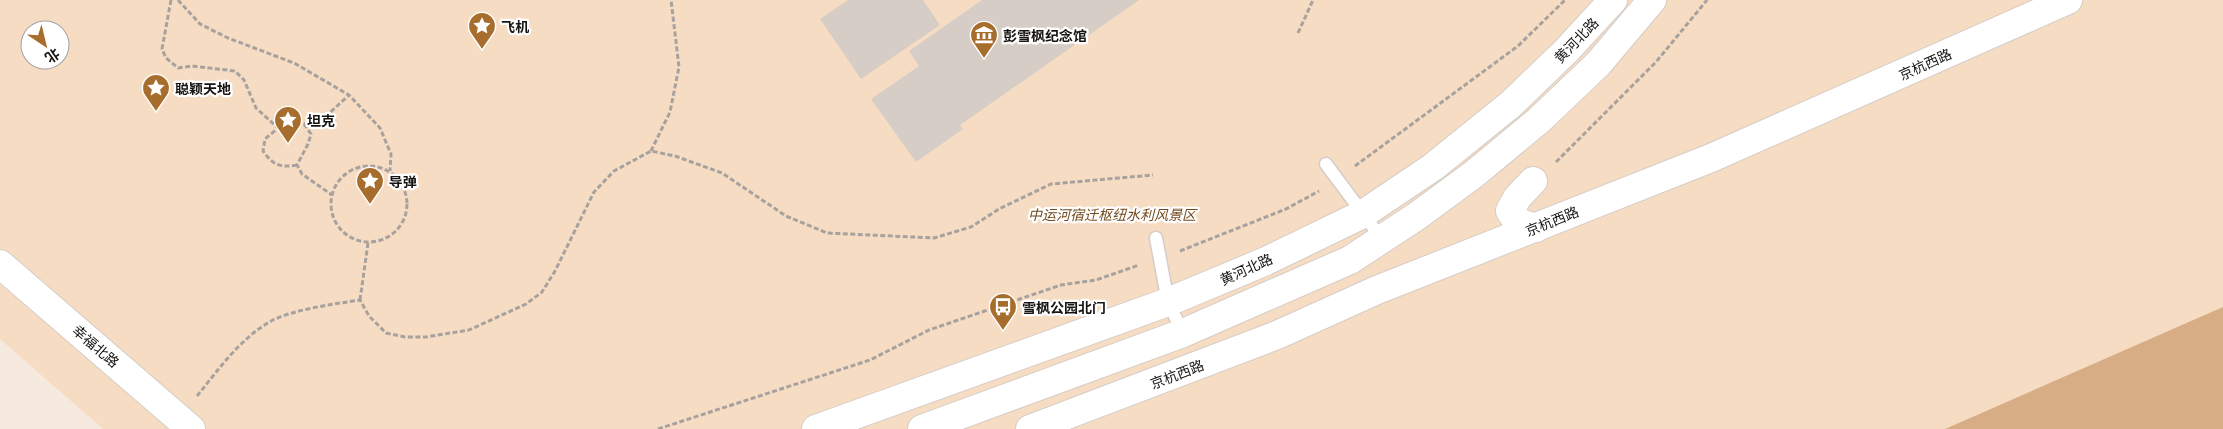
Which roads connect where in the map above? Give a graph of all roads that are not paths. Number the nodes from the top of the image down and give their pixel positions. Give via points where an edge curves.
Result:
1 (1613, 0) edge
2 (1652, 0) edge
3 (2068, 0) edge
4 (1326, 164) dead end
5 (1533, 181) dead end
6 (1363, 214) junction
7 (1536, 228) junction
8 (1156, 238) dead end
9 (1382, 239) junction
10 (0, 264) edge
11 (1168, 302) junction
12 (1183, 333) junction
13 (185, 423) edge
14 (816, 429) edge
15 (922, 429) edge
16 (1030, 429) edge

1 - 6 main road, 黄河北路 via 1566,52 1511,104 1432,167
2 - 9 main road via 1598,64 1538,122 1474,174
3 - 7 main road, 京杭西路 via 1712,158
4 - 6 lane
5 - 7 main road via 1510,211 1517,222
6 - 9 lane
6 - 11 main road, 黄河北路 via 1266,261
7 - 16 main road, 京杭西路 via 1377,290 1277,335
8 - 11 lane
9 - 12 main road via 1350,260
10 - 13 main road, 幸福北路
11 - 12 lane
11 - 14 main road, 黄河北路
12 - 15 main road

